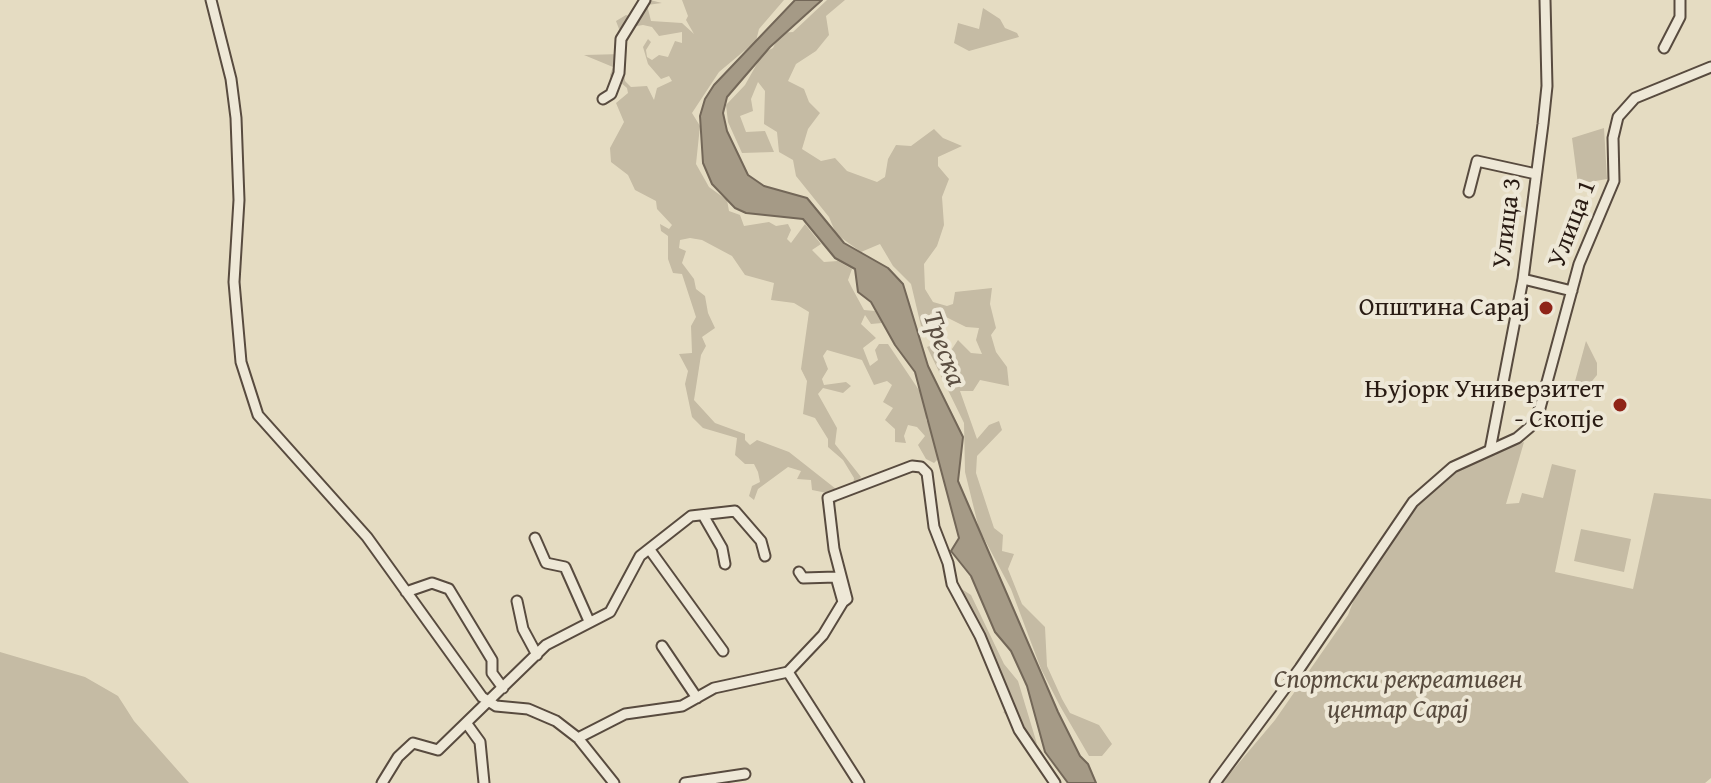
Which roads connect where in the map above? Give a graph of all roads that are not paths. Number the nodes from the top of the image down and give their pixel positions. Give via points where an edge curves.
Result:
1 (211, 0) edge
2 (645, 0) edge
3 (1545, 0) edge
4 (1680, 0) edge
5 (1664, 48) dead end
6 (1711, 67) edge
7 (603, 99) dead end
8 (1536, 174) junction
9 (1469, 192) dead end
10 (1523, 279) junction
11 (1572, 291) junction
12 (1490, 450) junction
13 (703, 515) junction
14 (535, 538) dead end
15 (650, 550) junction
16 (765, 556) dead end
17 (725, 564) dead end
18 (799, 572) dead end
19 (406, 592) junction
20 (517, 601) dead end
21 (843, 602) junction
22 (589, 621) junction
23 (662, 646) dead end
24 (723, 651) dead end
25 (537, 655) junction
26 (788, 672) junction
27 (503, 688) junction
28 (697, 698) junction
29 (489, 703) junction
30 (467, 724) junction
31 (578, 738) junction
32 (745, 774) dead end
33 (382, 783) edge
34 (484, 783) edge
35 (614, 783) edge
36 (685, 783) edge
37 (859, 783) edge
38 (1055, 783) edge
39 (1215, 783) edge

1 - 19 street via 236,118 234,282 247,387 270,432 329,492
2 - 7 street via 621,39 619,73 611,94
3 - 8 street, Улица 3 via 1547,86
4 - 5 street via 1680,17
6 - 11 street, Улица 1 via 1635,98 1620,112 1613,138 1614,181
8 - 9 street via 1477,161
8 - 10 street, Улица 3
10 - 11 street
10 - 12 street, Улица 3
11 - 12 street, Улица 1 via 1537,415 1530,427
12 - 39 street via 1441,475 1413,502
13 - 15 street via 691,516
13 - 16 street via 735,511 761,541
13 - 17 street
14 - 22 street via 546,563 565,567
15 - 22 street via 640,556 610,612
15 - 24 street
18 - 21 street via 803,578 836,577
19 - 27 street via 432,583 449,589
19 - 29 street
20 - 25 street via 523,629
21 - 26 street via 823,635
21 - 38 street via 847,599 828,498 921,467 927,473 934,527 952,584 1019,730
22 - 25 street
23 - 28 street
25 - 27 street
26 - 28 street via 742,680
26 - 37 street
27 - 29 street
28 - 31 street via 682,706 625,714
29 - 30 street
29 - 31 street via 543,714
30 - 33 street via 438,750 413,743
30 - 34 street via 480,742
31 - 35 street
32 - 36 street

